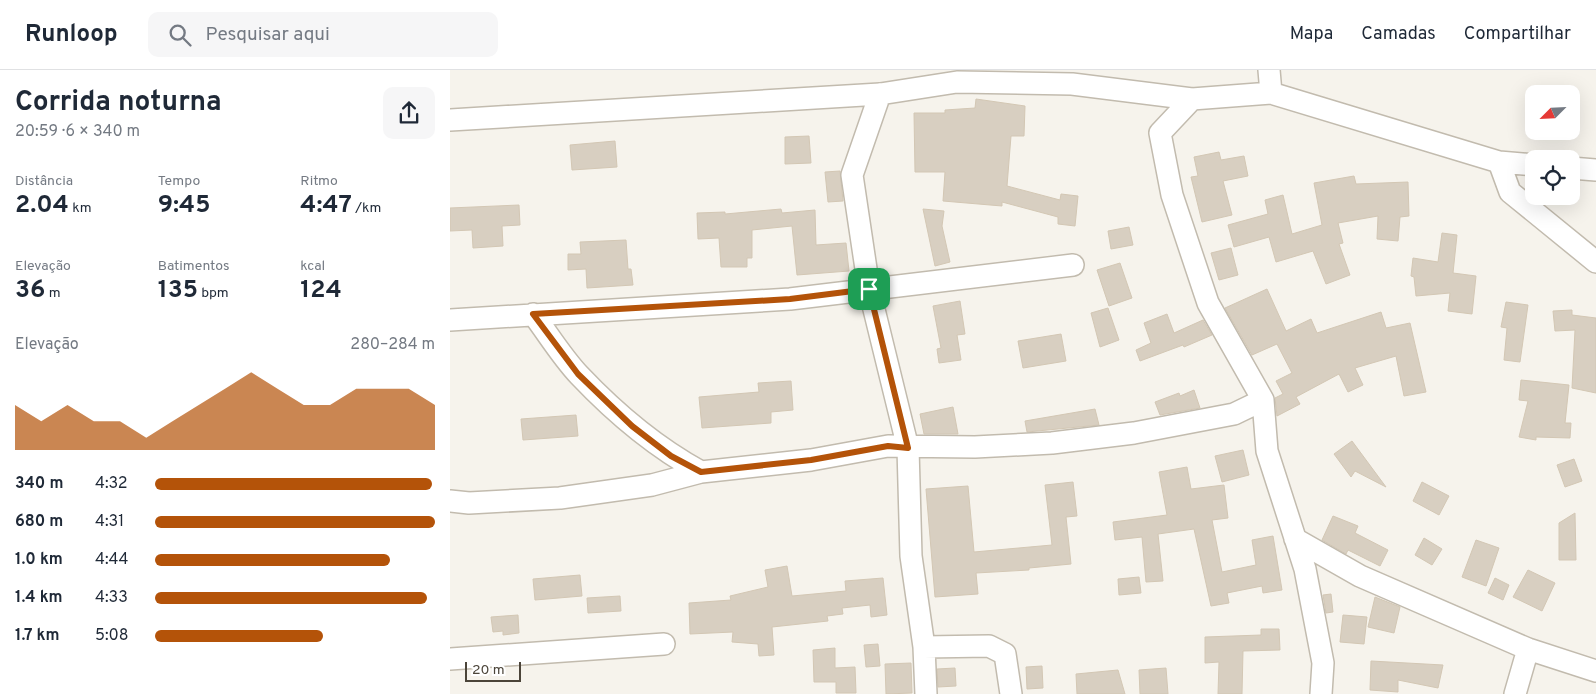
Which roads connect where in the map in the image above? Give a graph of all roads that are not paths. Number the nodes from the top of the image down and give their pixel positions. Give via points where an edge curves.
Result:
1 (1269, 70) edge
2 (1271, 93) junction
3 (880, 94) junction
4 (1192, 99) junction
5 (450, 120) edge
6 (1499, 162) junction
7 (1525, 164) edge
8 (1580, 169) edge
9 (1596, 170) edge
10 (1596, 262) edge
11 (1073, 265) dead end
12 (869, 289) junction
13 (533, 314) junction
14 (450, 320) edge
15 (1263, 400) junction
16 (908, 448) junction
17 (701, 472) junction
18 (450, 501) edge
19 (1295, 539) junction
20 (664, 644) dead end
21 (924, 647) junction
22 (1528, 649) junction
23 (450, 659) edge
24 (1596, 671) edge
25 (926, 694) edge
26 (1011, 694) edge
27 (1321, 694) edge
28 (1515, 694) edge

1 - 2 street
2 - 4 street
2 - 6 street
3 - 4 street via 958,82 1043,83
3 - 5 street
3 - 12 street via 852,175
4 - 15 street via 1160,133 1172,195 1208,303
6 - 7 street
6 - 10 street via 1510,192
8 - 9 street
11 - 12 street
12 - 13 street via 790,299
12 - 16 street
13 - 14 street
13 - 17 street via 578,374 632,426 671,456
15 - 16 street via 1234,414 1134,433 1052,443
15 - 19 street via 1267,451
16 - 17 street via 888,446 811,460
16 - 21 street via 911,556
17 - 18 street via 652,485 560,498 469,503
19 - 22 street via 1360,576
19 - 27 street via 1305,569 1322,663
20 - 23 street
21 - 25 street
21 - 26 street via 989,646 1005,654
22 - 24 street
22 - 28 street

